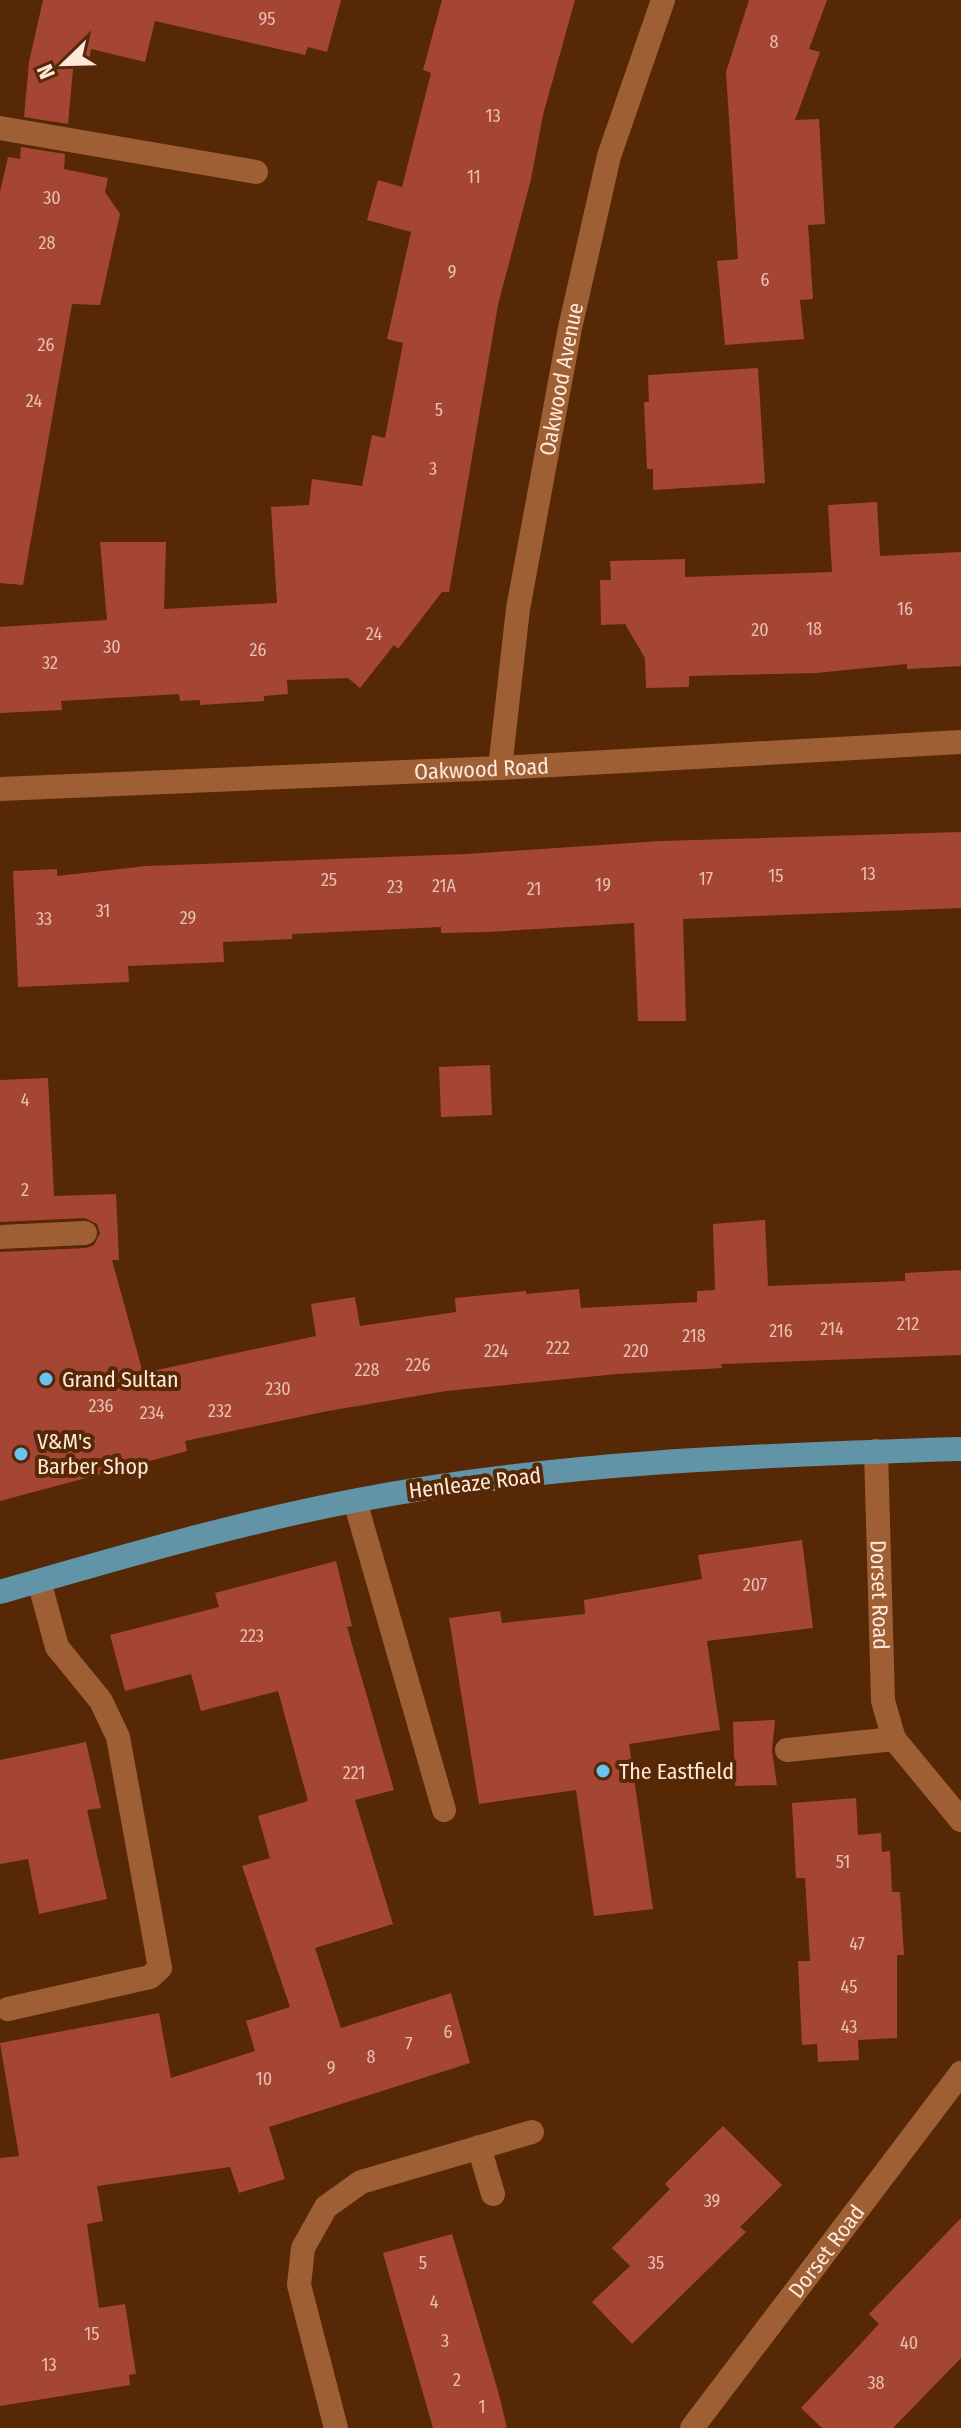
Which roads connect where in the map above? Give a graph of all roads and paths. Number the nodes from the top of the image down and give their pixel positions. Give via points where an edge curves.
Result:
1 (663, 0) edge
2 (0, 128) edge
3 (256, 172) dead end
4 (961, 742) edge
5 (500, 768) junction
6 (0, 789) edge
7 (85, 1233) dead end
8 (0, 1237) edge
9 (961, 1449) edge
10 (876, 1451) junction
11 (355, 1501) junction
12 (39, 1581) junction
13 (0, 1592) edge
14 (894, 1739) junction
15 (787, 1750) dead end
16 (444, 1810) dead end
17 (961, 1820) edge
18 (8, 2009) dead end
19 (961, 2073) edge
20 (532, 2132) dead end
21 (479, 2147) junction
22 (493, 2194) dead end
23 (336, 2428) edge
24 (692, 2428) edge

1 - 5 street, Oakwood Avenue via 609,156 570,328 518,609
2 - 3 street
4 - 5 street, Oakwood Road
5 - 6 street, Oakwood Road
7 - 8 street
9 - 10 main road, Henleaze Road
10 - 11 main road, Henleaze Road via 636,1464
10 - 14 street, Dorset Road via 883,1701
11 - 12 main road, Henleaze Road via 191,1538
11 - 16 street
12 - 13 main road, Henleaze Road
12 - 18 street via 57,1647 101,1701 118,1737 160,1968 150,1977
14 - 15 street
14 - 17 street, Dorset Road
19 - 24 street, Dorset Road
20 - 21 street
21 - 22 street
21 - 23 street via 361,2182 326,2207 303,2248 299,2285

